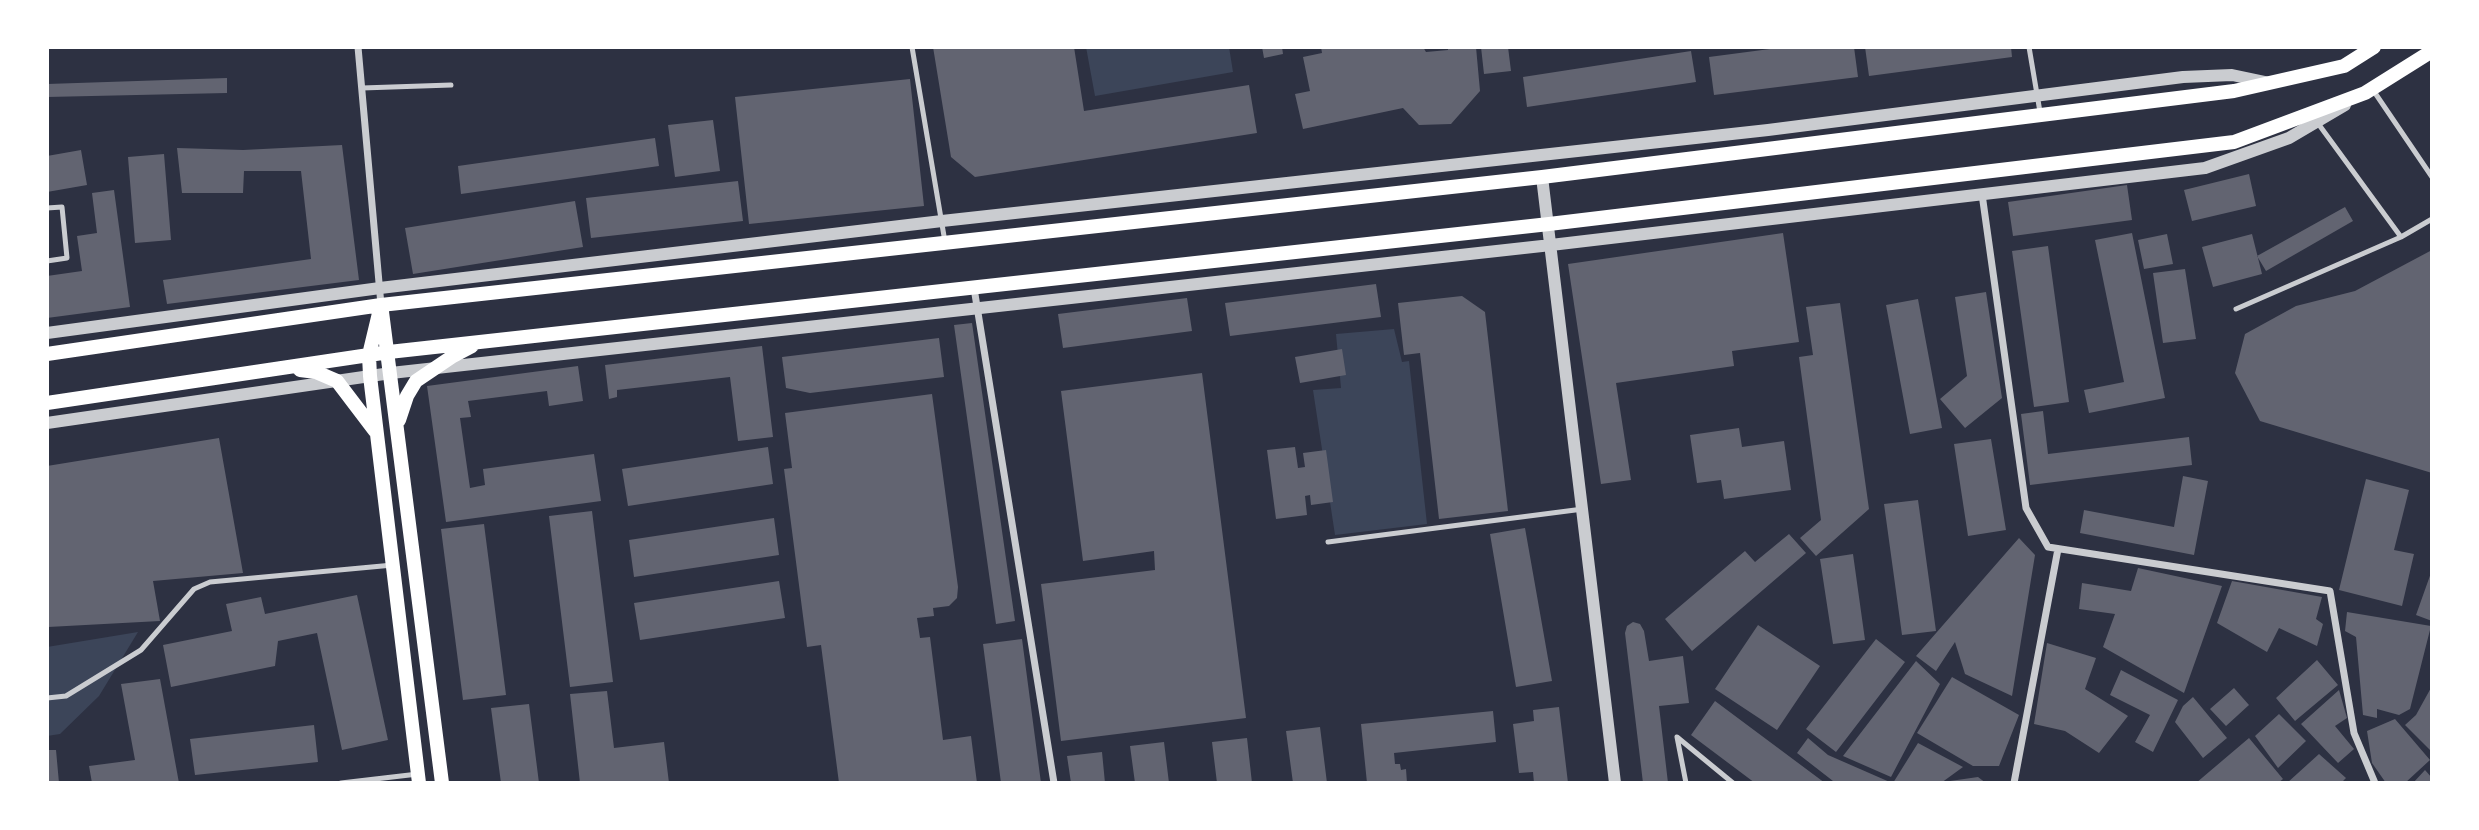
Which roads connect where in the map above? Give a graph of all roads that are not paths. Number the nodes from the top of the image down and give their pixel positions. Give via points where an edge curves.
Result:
1 (358, 47) edge
2 (912, 47) edge
3 (2029, 47) edge
4 (2374, 47) edge
5 (2432, 51) edge
6 (2270, 83) junction
7 (451, 85) dead end
8 (362, 88) junction
9 (2369, 91) junction
10 (2037, 96) junction
11 (2041, 115) junction
12 (2317, 122) junction
13 (1542, 177) junction
14 (2432, 177) edge
15 (1982, 194) junction
16 (47, 208) edge
17 (2432, 219) edge
18 (942, 221) junction
19 (1549, 224) junction
20 (2400, 237) junction
21 (945, 242) junction
22 (1551, 245) junction
23 (47, 261) edge
24 (974, 287) junction
25 (380, 288) junction
26 (381, 305) junction
27 (977, 308) junction
28 (2236, 309) dead end
29 (47, 333) edge
30 (482, 342) junction
31 (389, 352) junction
32 (47, 354) edge
33 (369, 355) junction
34 (282, 368) junction
35 (436, 368) junction
36 (391, 373) junction
37 (370, 376) junction
38 (337, 381) junction
39 (47, 402) edge
40 (47, 423) edge
41 (397, 425) junction
42 (377, 434) junction
43 (1583, 509) junction
44 (1328, 542) dead end
45 (2058, 549) junction
46 (393, 565) junction
47 (47, 698) edge
48 (418, 778) edge
49 (341, 783) edge
50 (442, 783) edge
51 (1054, 783) edge
52 (1615, 783) edge
53 (1686, 783) edge
54 (1733, 783) edge
55 (2014, 783) edge
56 (2375, 783) edge

1 - 8 street
2 - 18 lane
3 - 10 lane
4 - 6 main road via 2344,66
5 - 9 main road
6 - 10 street via 2232,75
6 - 11 main road
7 - 8 lane
8 - 25 street
9 - 12 street
9 - 14 lane
9 - 19 main road via 2234,142
10 - 11 lane
10 - 18 street via 1740,134
11 - 13 main road
12 - 15 street via 2290,138 2205,168
12 - 20 lane
13 - 19 street
13 - 21 main road
15 - 22 street
15 - 45 street via 2026,508 2048,547
16 - 23 lane via 61,207 67,258
17 - 20 lane
18 - 21 lane
18 - 25 street
19 - 22 street
19 - 24 main road
20 - 28 lane
21 - 26 main road
22 - 27 street
22 - 43 street
24 - 27 street
24 - 30 main road
25 - 26 street
25 - 29 street
26 - 31 main road
26 - 32 main road
26 - 33 main road
27 - 35 street
27 - 51 street
30 - 31 main road
30 - 35 main road
31 - 33 main road
31 - 36 main road
33 - 34 main road
33 - 37 main road
34 - 38 main road via 316,372
34 - 39 main road
35 - 36 street
35 - 41 main road via 416,381
36 - 37 street
36 - 41 main road
37 - 38 street
37 - 42 main road
38 - 40 street
38 - 42 main road
41 - 50 main road
42 - 46 main road
43 - 44 lane
43 - 52 street
45 - 55 street
45 - 56 street via 2330,590 2354,733
46 - 47 lane via 210,582 194,589 141,650 66,696
46 - 48 main road
48 - 49 lane
53 - 54 lane via 1677,737

